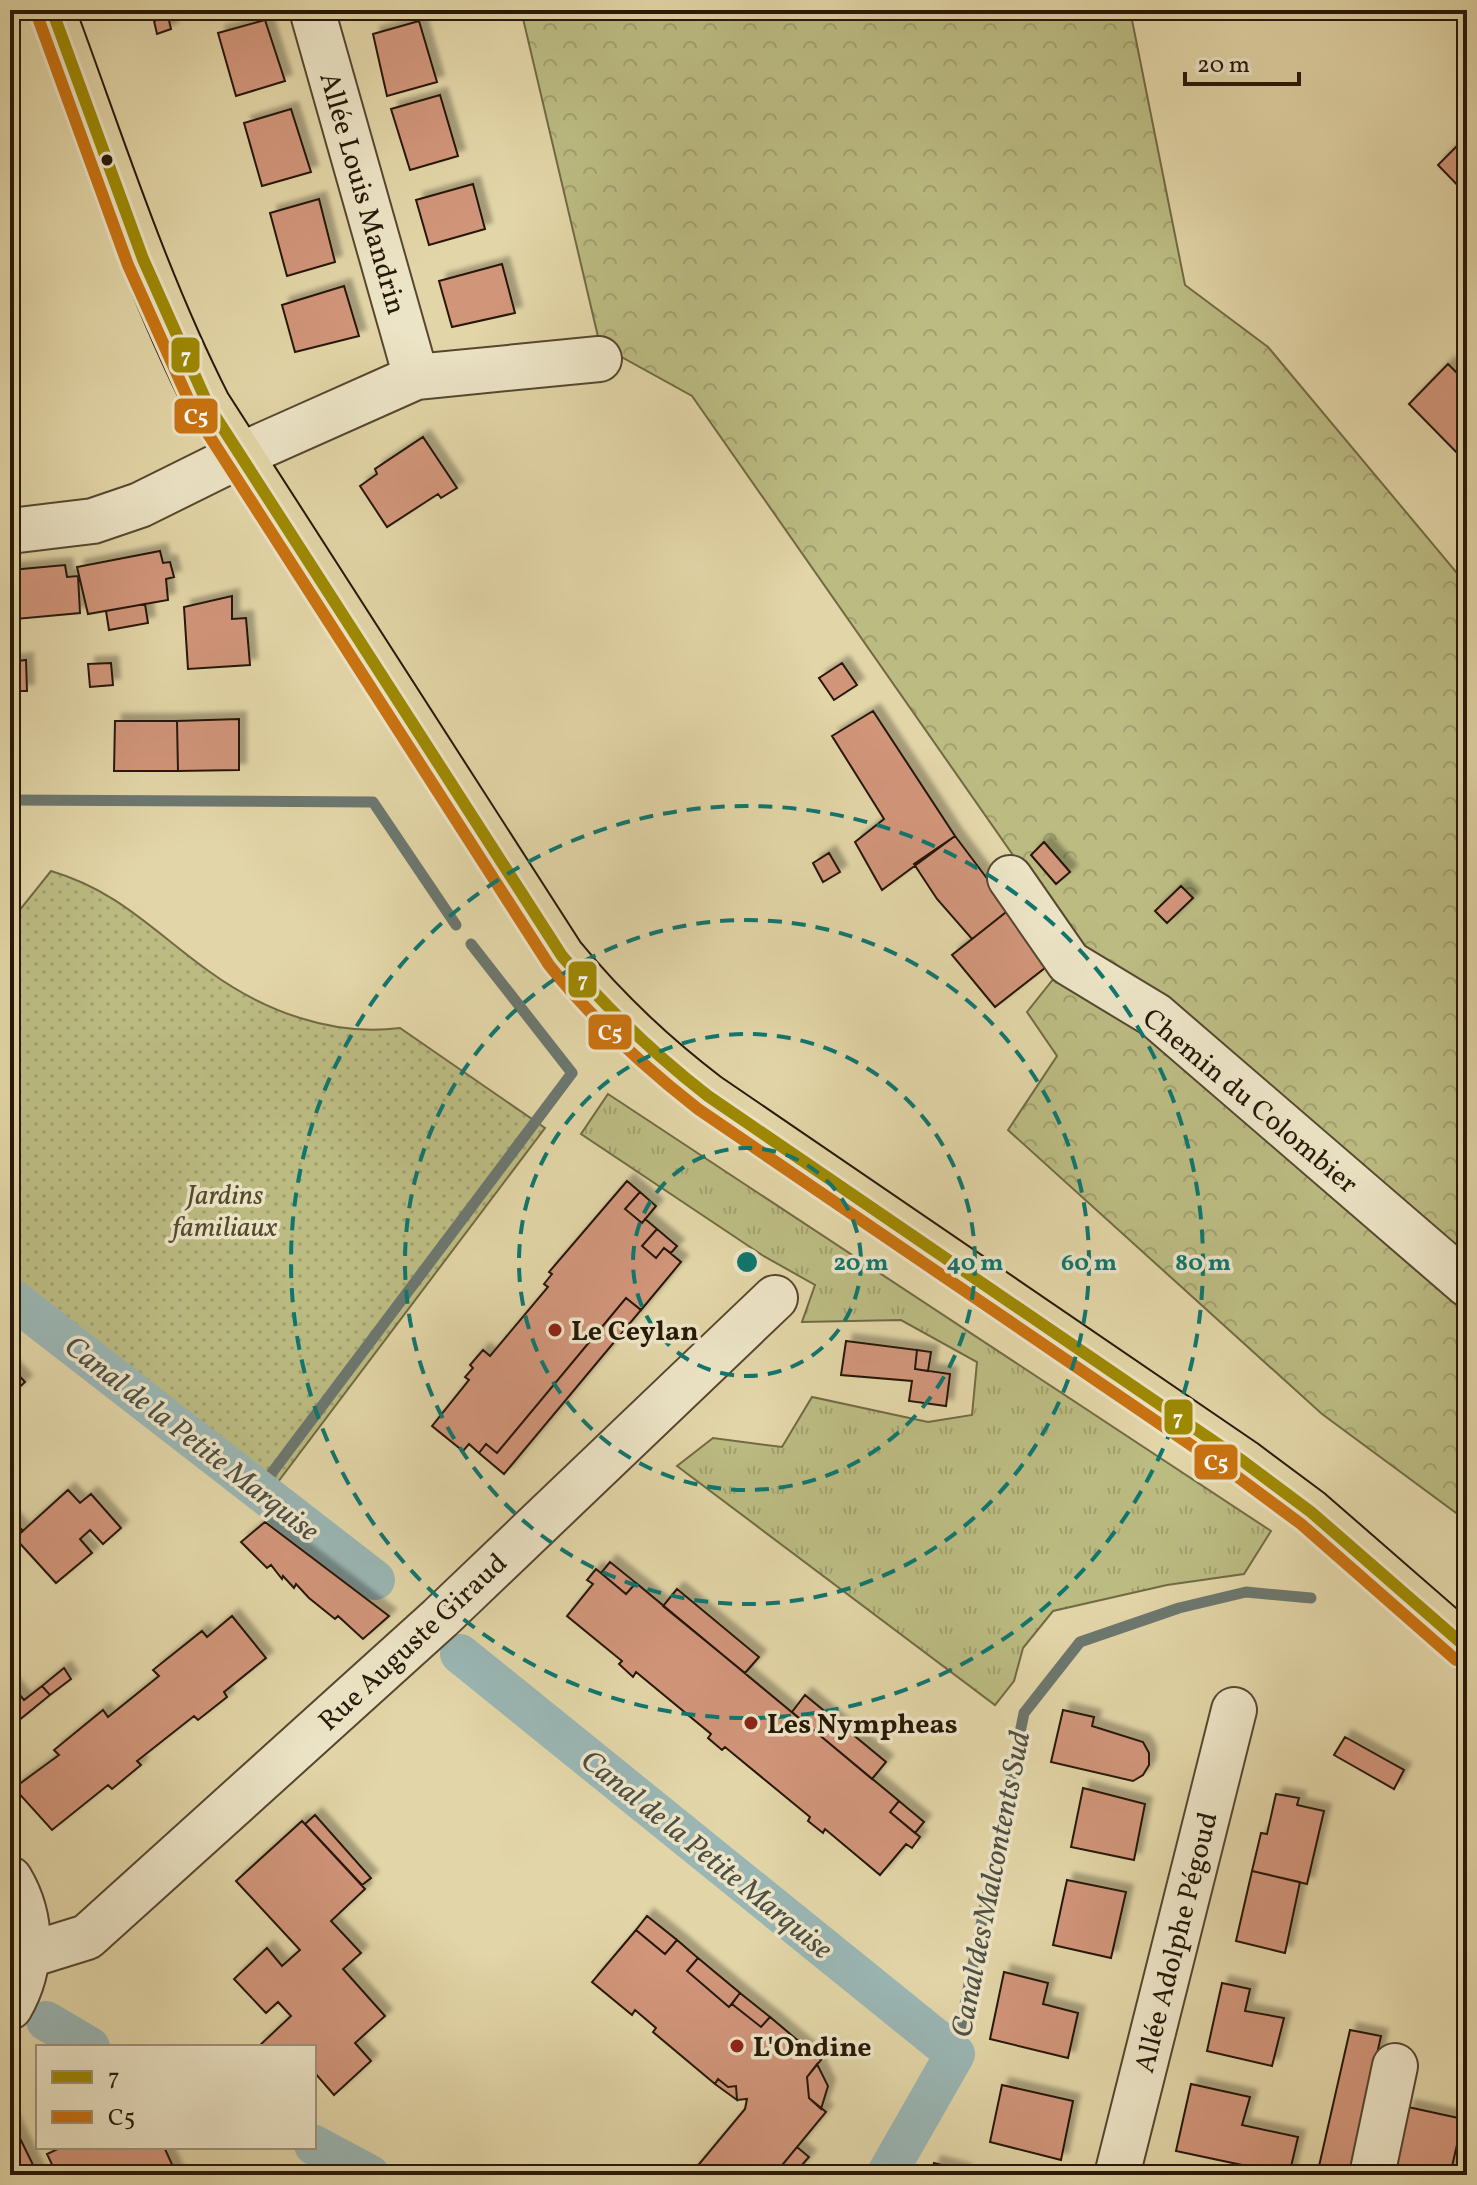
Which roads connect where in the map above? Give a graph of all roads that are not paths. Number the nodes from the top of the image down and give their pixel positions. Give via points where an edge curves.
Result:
1 (52, 10) edge
2 (312, 10) edge
3 (599, 359) dead end
4 (416, 377) junction
5 (241, 455) junction
6 (10, 531) edge
7 (1010, 878) dead end
8 (1467, 1284) edge
9 (775, 1298) dead end
10 (1467, 1648) edge
11 (1234, 1710) dead end
12 (10, 1879) edge
13 (29, 1955) junction
14 (10, 2007) edge
15 (1395, 2066) dead end
16 (1117, 2175) edge
17 (1372, 2175) edge

1 - 5 main road via 187,364
2 - 4 street, Allée Louis Mandrin
3 - 4 street
4 - 5 street
5 - 6 street via 140,505 93,521
5 - 10 main road via 562,956 651,1053 1244,1462 1311,1512
7 - 8 street, Chemin du Colombier via 1069,963 1155,1015
9 - 13 street, Rue Auguste Giraud via 440,1618 87,1937
11 - 16 street, Allée Adolphe Pégoud
12 - 13 street via 26,1922
13 - 14 street via 24,1983
15 - 17 street

